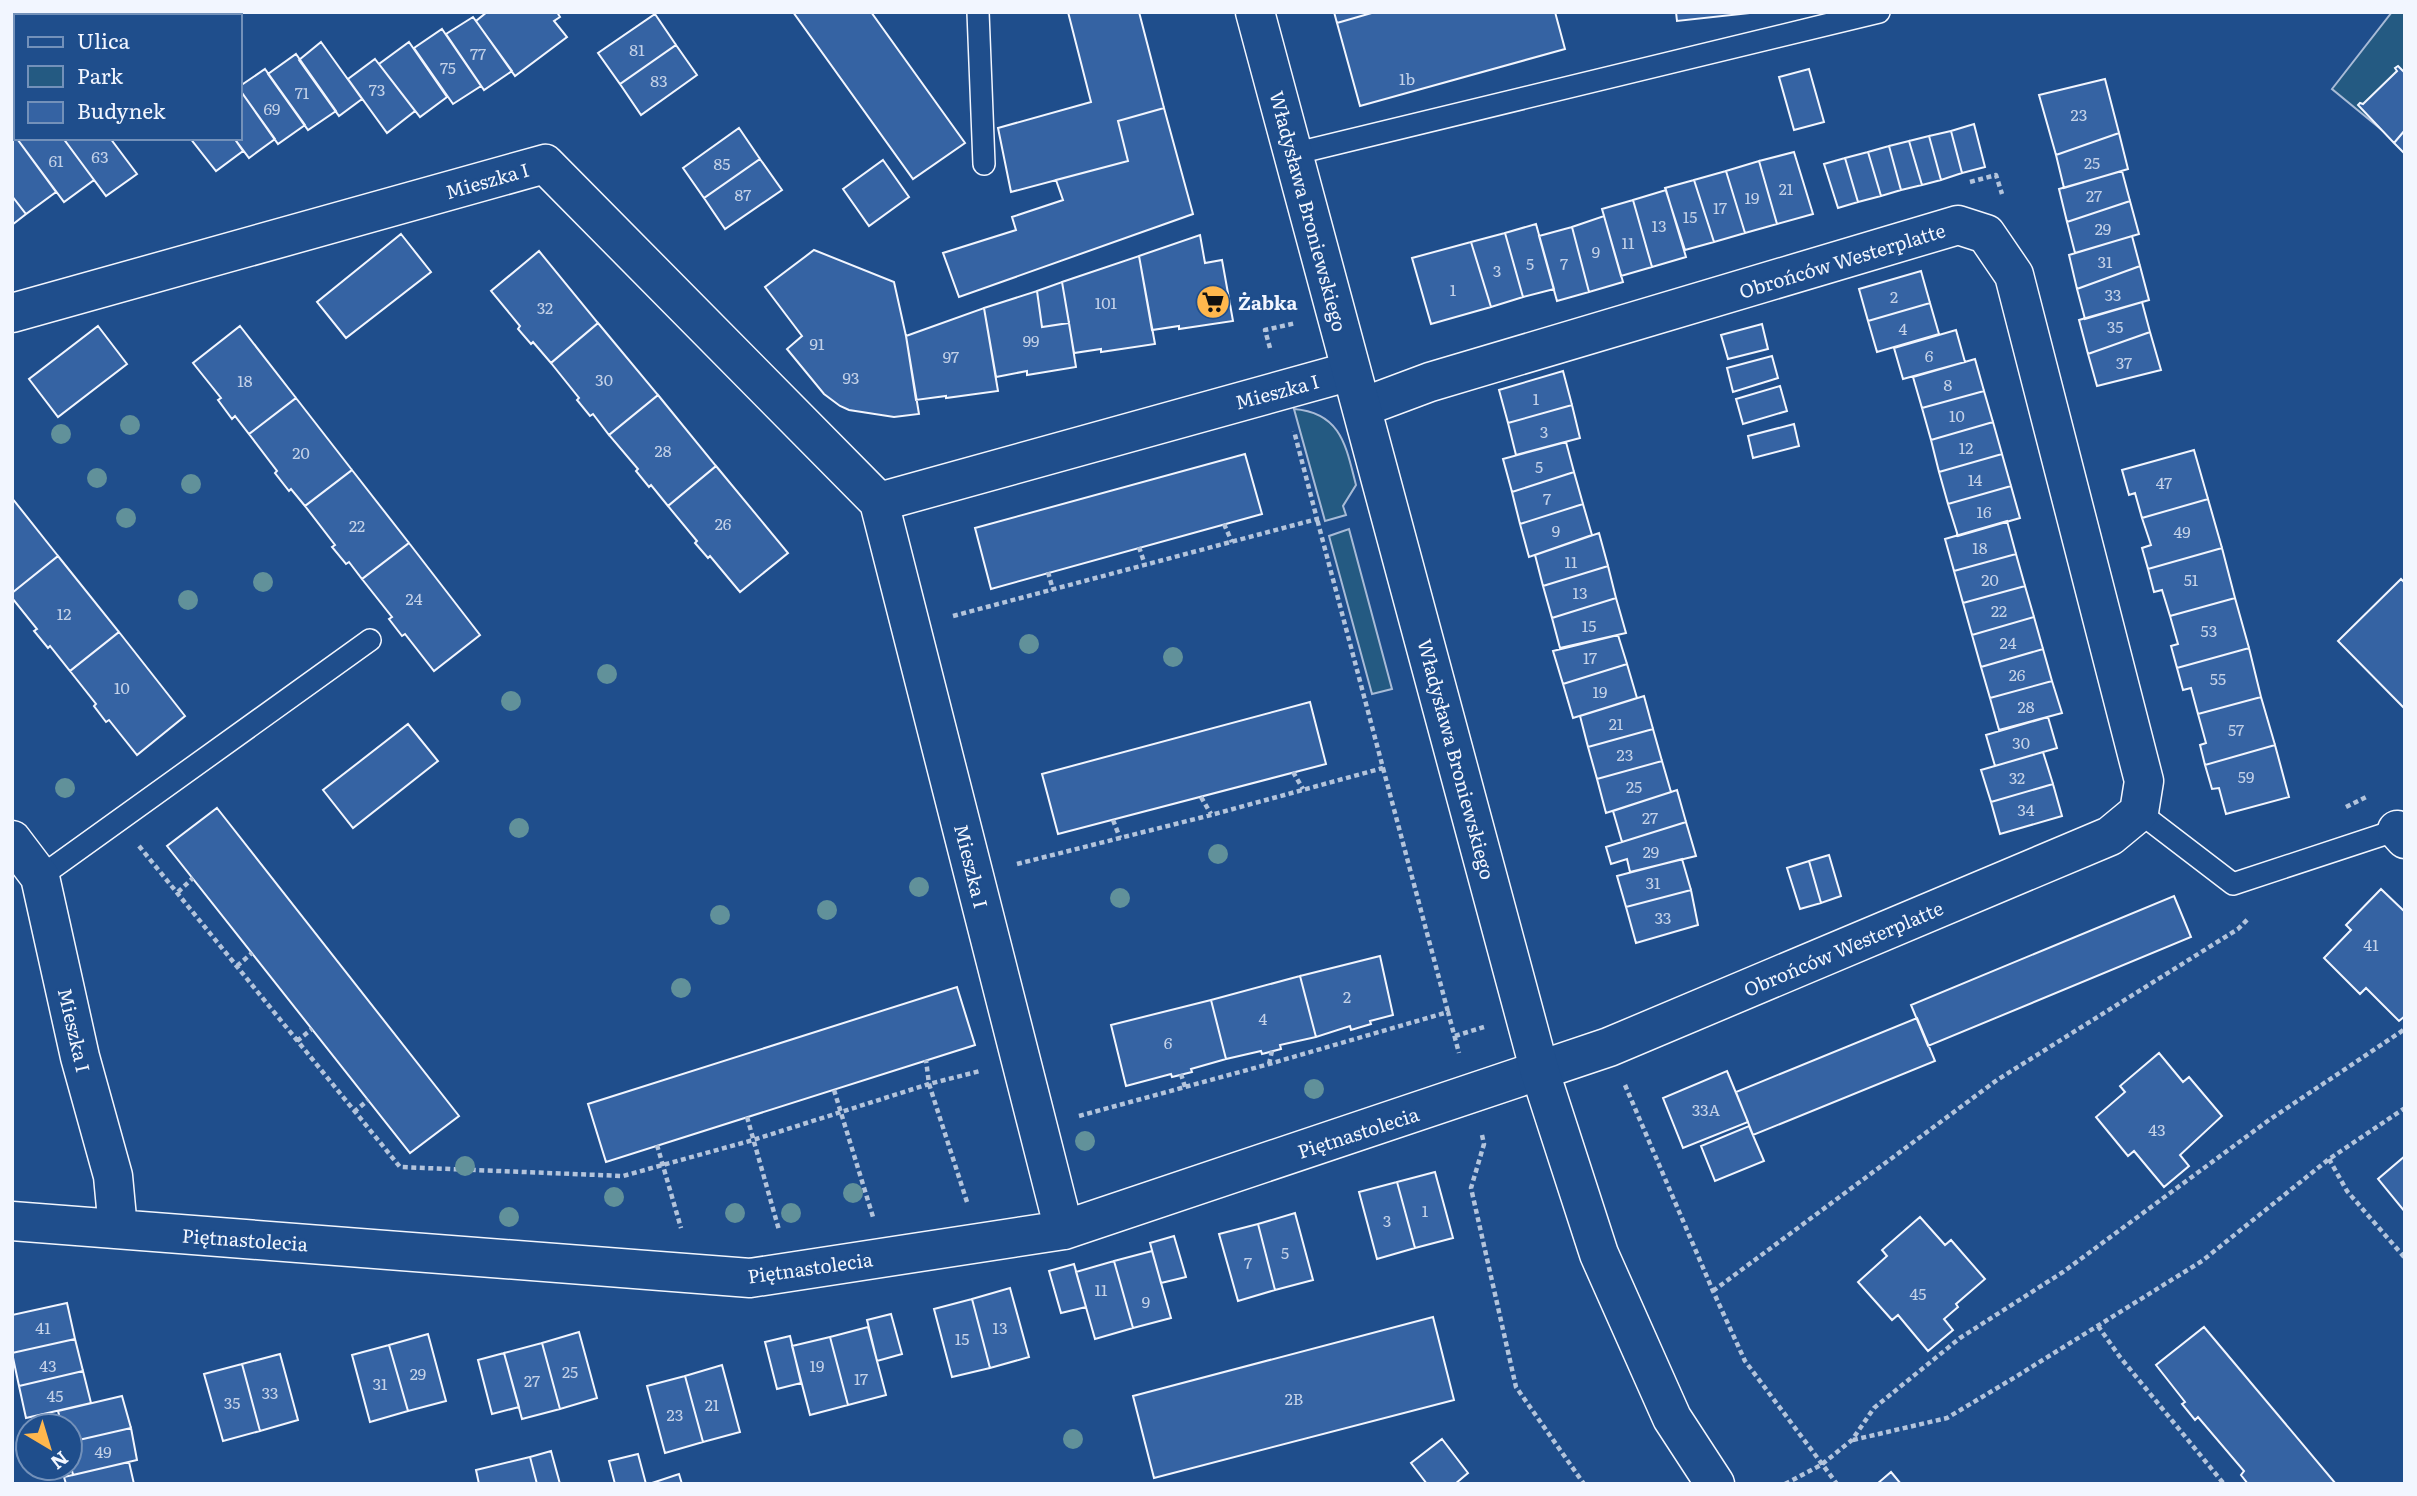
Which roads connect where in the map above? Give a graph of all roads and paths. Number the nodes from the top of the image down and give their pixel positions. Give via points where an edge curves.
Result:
1 (978, 12) edge
2 (1255, 12) edge
3 (1879, 12) edge
4 (1293, 154) junction
5 (984, 163) dead end
6 (1958, 186) dead end
7 (2004, 201) dead end
8 (12, 313) edge
9 (1351, 371) junction
10 (1363, 408) junction
11 (1293, 428) dead end
12 (879, 502) junction
13 (1317, 519) junction
14 (1224, 524) dead end
15 (1232, 542) junction
16 (1139, 547) dead end
17 (1145, 565) junction
18 (1048, 572) dead end
19 (1053, 590) junction
20 (941, 620) dead end
21 (370, 640) dead end
22 (1383, 768) junction
23 (1293, 772) dead end
24 (1303, 789) junction
25 (2375, 792) dead end
26 (1201, 797) dead end
27 (2343, 808) dead end
28 (2139, 812) junction
29 (1211, 815) junction
30 (1113, 820) dead end
31 (2401, 835) edge
32 (1120, 838) junction
33 (12, 840) edge
34 (136, 843) dead end
35 (1013, 865) dead end
36 (40, 877) junction
37 (193, 878) dead end
38 (178, 892) junction
39 (2238, 929) dead end
40 (252, 953) dead end
41 (237, 965) junction
42 (1448, 1013) dead end
43 (1361, 1027) dead end
44 (312, 1029) dead end
45 (2405, 1029) edge
46 (1364, 1037) dead end
47 (297, 1041) junction
48 (1609, 1047) junction
49 (1272, 1051) dead end
50 (926, 1060) dead end
51 (1269, 1064) dead end
52 (1540, 1072) junction
53 (1181, 1074) dead end
54 (1185, 1087) dead end
55 (834, 1090) dead end
56 (368, 1100) dead end
57 (2405, 1108) edge
58 (354, 1112) junction
59 (841, 1112) junction
60 (747, 1117) dead end
61 (753, 1140) junction
62 (657, 1145) dead end
63 (2329, 1159) junction
64 (664, 1166) junction
65 (884, 1219) dead end
66 (12, 1221) edge
67 (118, 1229) junction
68 (1064, 1230) junction
69 (770, 1236) dead end
70 (685, 1241) dead end
71 (2405, 1258) edge
72 (1713, 1291) junction
73 (2098, 1326) junction
74 (1516, 1387) dead end
75 (1853, 1440) junction
76 (1821, 1465) junction
77 (1584, 1484) edge
78 (1715, 1484) edge
79 (1785, 1484) edge
80 (1837, 1484) edge
81 (2224, 1484) edge

1 - 5 lane
2 - 4 street, Władysława Broniewskiego
3 - 4 lane
4 - 9 street, Władysława Broniewskiego
6 - 7 path via 1996,174
8 - 12 street, Mieszka I via 545,164
9 - 10 street, Władysława Broniewskiego
9 - 12 street, Mieszka I
10 - 28 street, Obrońców Westerplatte via 1430,382 1958,225 1986,234 2014,275 2144,781
10 - 52 street, Władysława Broniewskiego
11 - 13 path
12 - 68 street, Mieszka I
13 - 15 path
13 - 22 path
14 - 15 path
15 - 17 path
16 - 17 path
17 - 19 path
18 - 19 path
19 - 20 path
21 - 36 lane
22 - 24 path
22 - 42 path
23 - 24 path
24 - 29 path
25 - 27 path
26 - 29 path
28 - 31 lane via 2233,884
28 - 48 street, Obrońców Westerplatte via 2110,836
29 - 32 path
30 - 32 path
32 - 35 path
33 - 36 street, Mieszka I
34 - 38 path
36 - 67 street, Mieszka I via 80,1057 113,1176
37 - 38 path
38 - 41 path
39 - 72 path via 1997,1080
40 - 41 path
41 - 47 path
43 - 46 path
44 - 47 path
45 - 75 path via 2269,1120 2063,1272 1960,1338 1874,1408
47 - 58 path
48 - 52 street, Obrońców Westerplatte
48 - 72 path
49 - 51 path
50 - 59 path via 929,1084
52 - 68 street, Piętnastolecia
52 - 78 street, Władysława Broniewskiego via 1599,1254 1672,1418
53 - 54 path
55 - 59 path
56 - 58 path
57 - 63 path
58 - 64 path via 400,1167 622,1176
59 - 61 path
59 - 65 path via 874,1221
60 - 61 path
61 - 64 path
61 - 69 path via 780,1235
62 - 64 path
63 - 71 path via 2347,1191
63 - 73 path via 2202,1261
64 - 70 path
66 - 67 street, Piętnastolecia
67 - 68 street, Piętnastolecia via 750,1278
72 - 76 path via 1745,1361
73 - 75 path via 1947,1418
73 - 81 path
74 - 77 path
75 - 76 path
76 - 79 path
76 - 80 path

